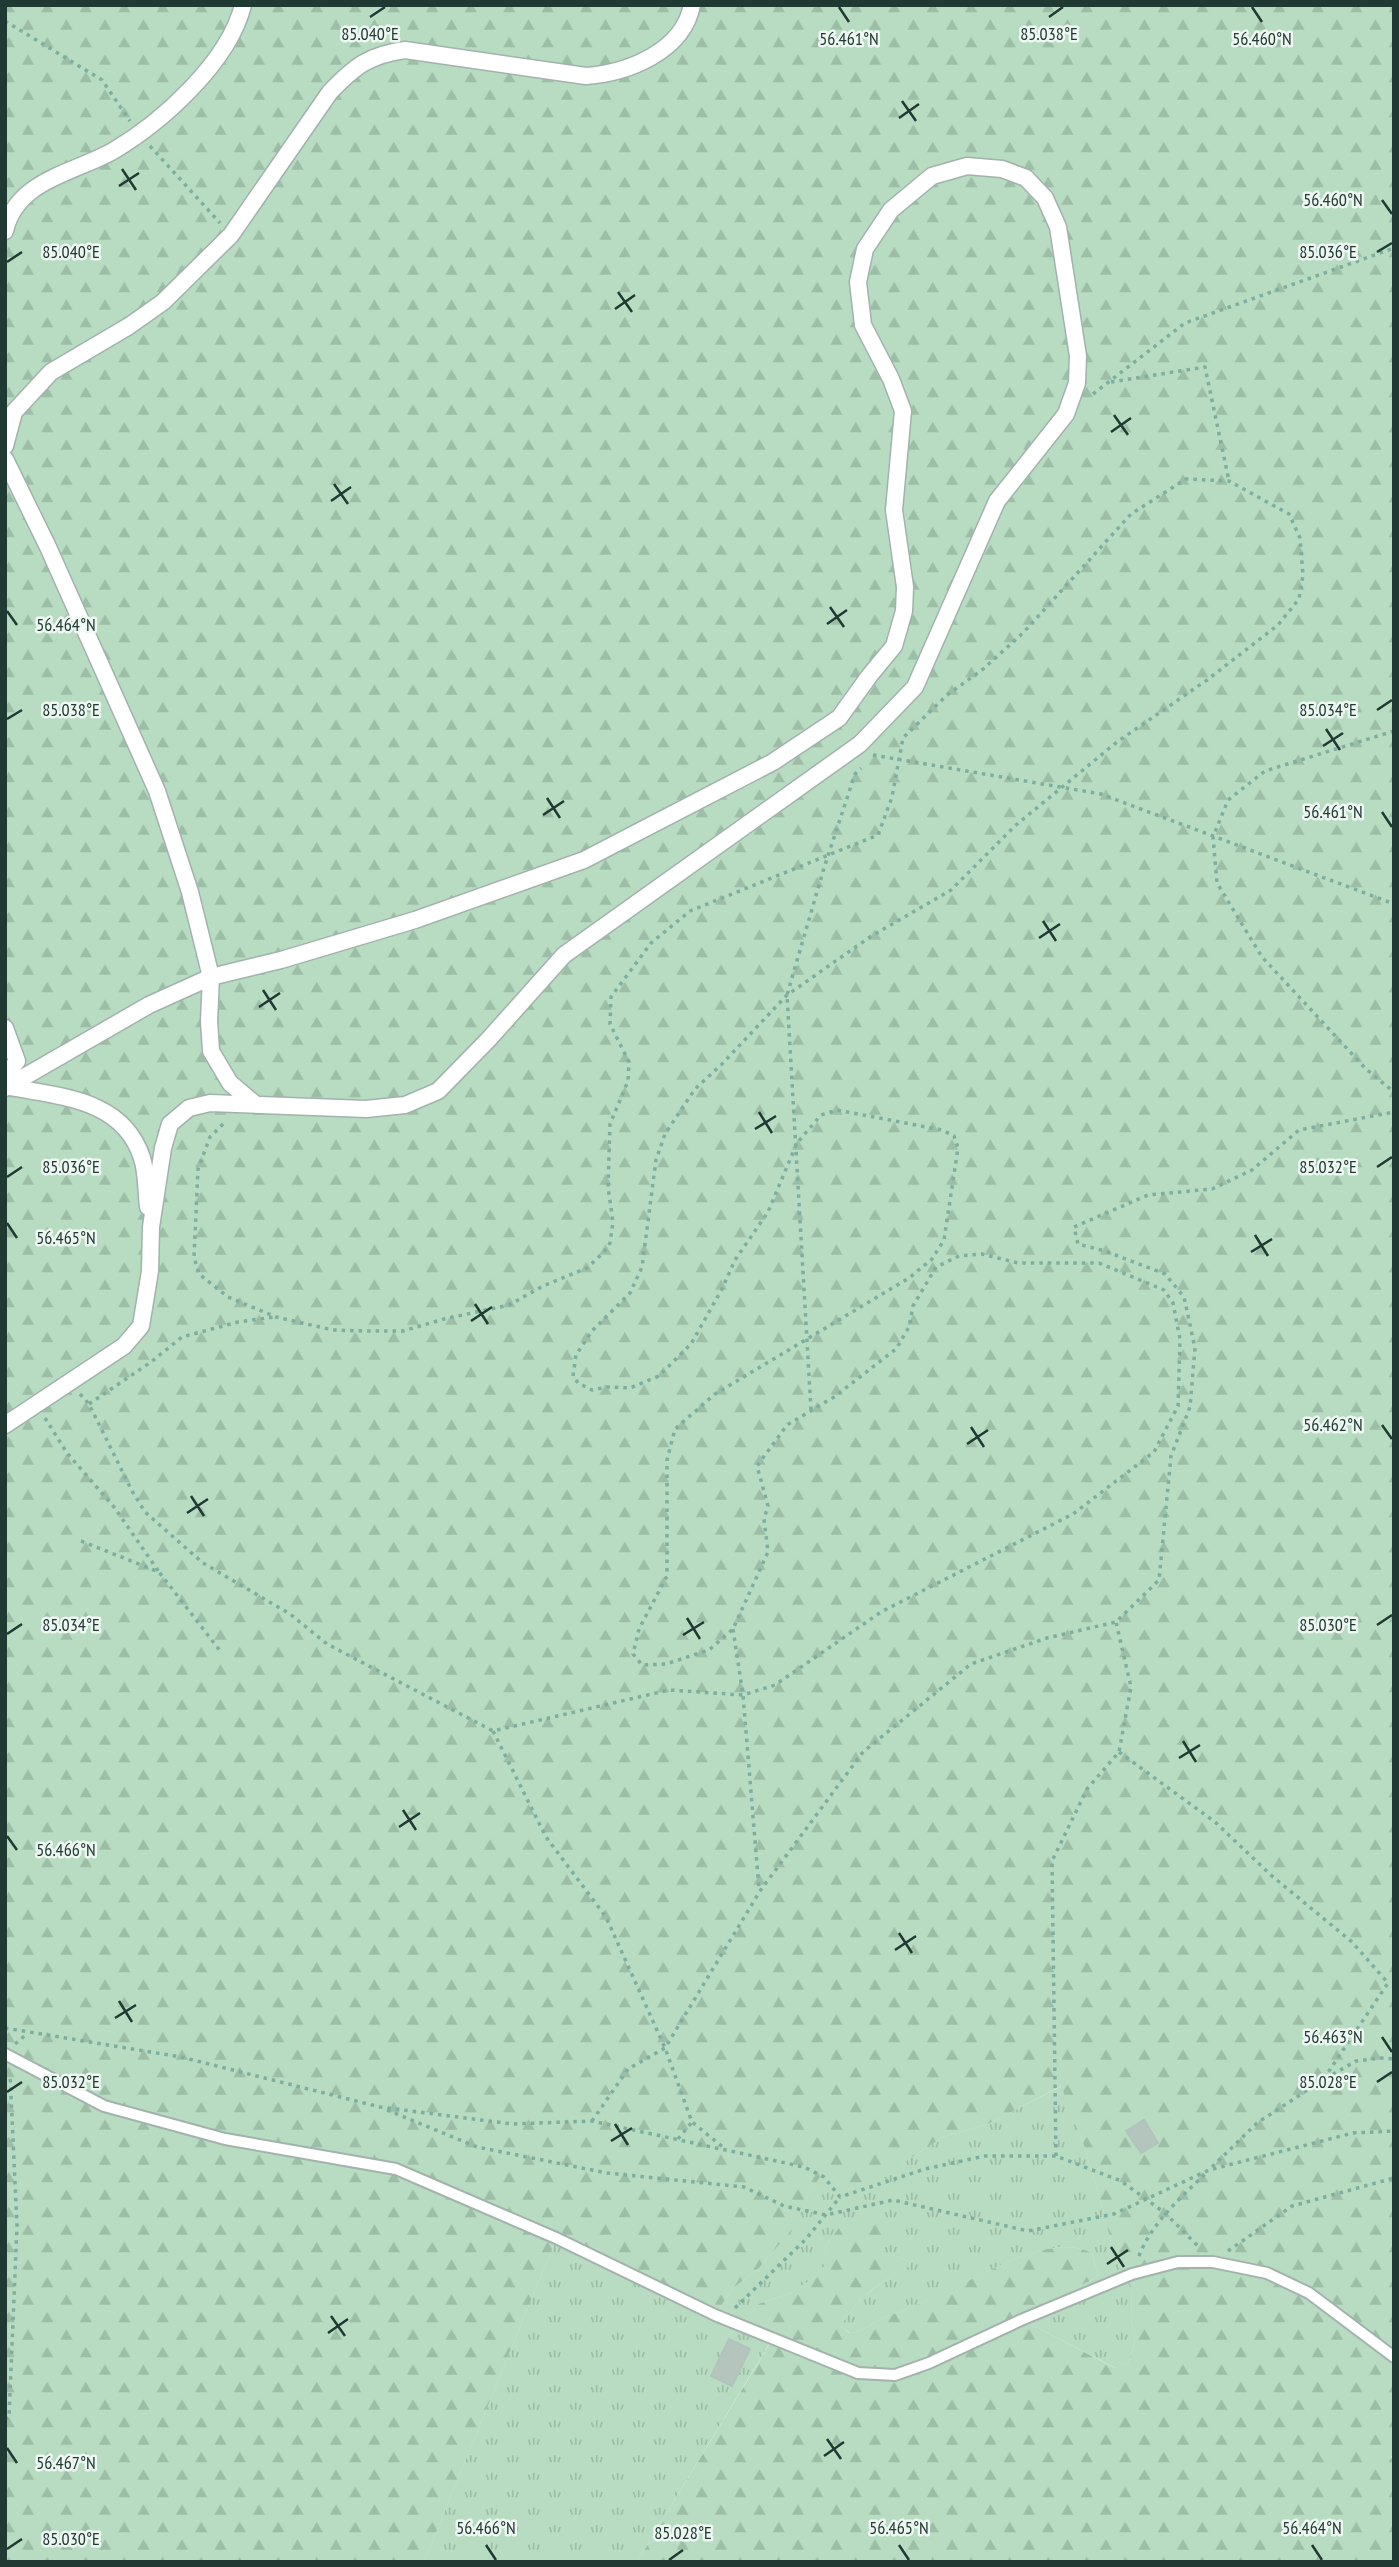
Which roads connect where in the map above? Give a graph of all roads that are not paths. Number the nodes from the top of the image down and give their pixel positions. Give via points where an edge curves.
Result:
1 (243, 5) edge
2 (692, 5) edge
3 (5, 231) edge
4 (5, 446) edge
5 (5, 459) edge
6 (211, 977) junction
7 (5, 1028) edge
8 (7, 1084) edge
9 (255, 1104) junction
10 (151, 1227) junction
11 (5, 1425) edge
12 (7, 2054) edge
13 (1394, 2357) edge

1 - 3 street via 223,48 190,91 113,151 41,184 21,200
2 - 4 street via 690,16 671,41 643,64 609,74 586,76 405,50 380,54 350,71 330,92 231,235 163,302 51,372 14,412
5 - 6 street via 157,791 190,891
6 - 8 street via 149,1005
6 - 9 street via 211,1051 230,1083
6 - 9 street via 415,920 584,860 772,762 839,718 894,646 904,611 894,510 903,411 863,325 858,282 865,249 891,210 932,176 967,166 1002,169 1026,178 1045,198 1058,227 1078,356 1077,383 1066,414 997,500 915,687 860,744 564,954 438,1091 405,1105 366,1109
7 - 8 street via 17,1061
8 - 10 street via 94,1104 117,1121 142,1159
9 - 10 street via 210,1102 189,1108 170,1124
10 - 11 street via 141,1326 124,1346
12 - 13 lane via 104,2106 225,2139 396,2169 556,2238 723,2318 858,2373 895,2375 1132,2274 1178,2262 1213,2262 1267,2273 1309,2293

